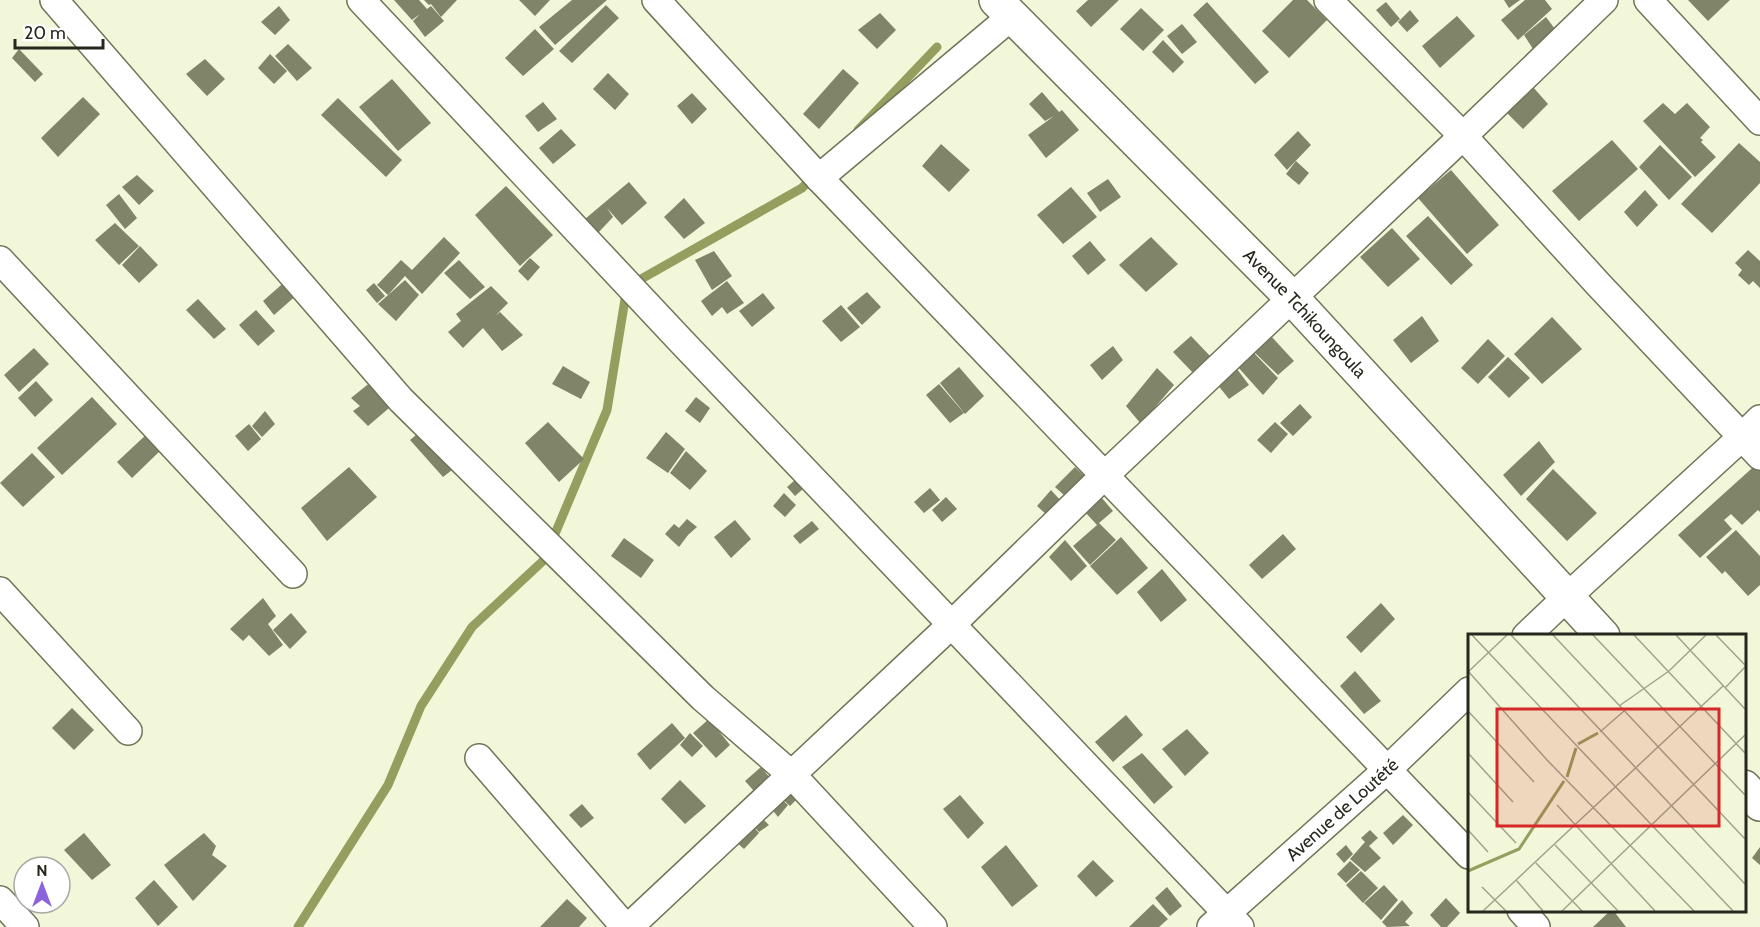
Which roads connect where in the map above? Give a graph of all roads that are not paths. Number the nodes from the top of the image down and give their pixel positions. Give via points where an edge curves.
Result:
1 (54, 0) edge
2 (361, 0) edge
3 (656, 0) edge
4 (1328, 0) edge
5 (1604, 0) edge
6 (1648, 0) edge
7 (1004, 8) edge
8 (1760, 121) edge
9 (1463, 136) junction
10 (819, 178) junction
11 (0, 260) edge
12 (1292, 298) junction
13 (1754, 437) edge
14 (1104, 476) junction
15 (293, 574) dead end
16 (0, 591) edge
17 (1567, 597) junction
18 (951, 625) junction
19 (1528, 634) edge
20 (1601, 634) edge
21 (1468, 693) edge
22 (128, 731) dead end
23 (479, 758) dead end
24 (1388, 769) junction
25 (792, 775) junction
26 (1745, 789) edge
27 (1760, 804) edge
28 (1468, 854) edge
29 (0, 900) edge
30 (1523, 912) edge
31 (1226, 922) edge
32 (26, 927) edge
33 (627, 927) edge
34 (933, 927) edge
35 (1536, 927) edge

1 - 25 street via 401,400 703,698
2 - 18 street
3 - 10 street
4 - 9 street
5 - 9 street
6 - 8 street
7 - 10 street
7 - 12 street, Avenue Tchikoungoula
9 - 12 street
9 - 13 street via 1598,284
10 - 14 street
11 - 15 street
12 - 14 street
12 - 17 street, Avenue Tchikoungoula
13 - 17 street
14 - 18 street
14 - 24 street
16 - 22 street
17 - 19 street
17 - 20 street, Avenue Tchikoungoula
18 - 25 street
18 - 31 street
21 - 24 street, Avenue de Loutété
23 - 33 street
24 - 28 street
24 - 31 street, Avenue de Loutété
25 - 33 street
25 - 34 street
26 - 27 street
29 - 32 street
30 - 35 street

